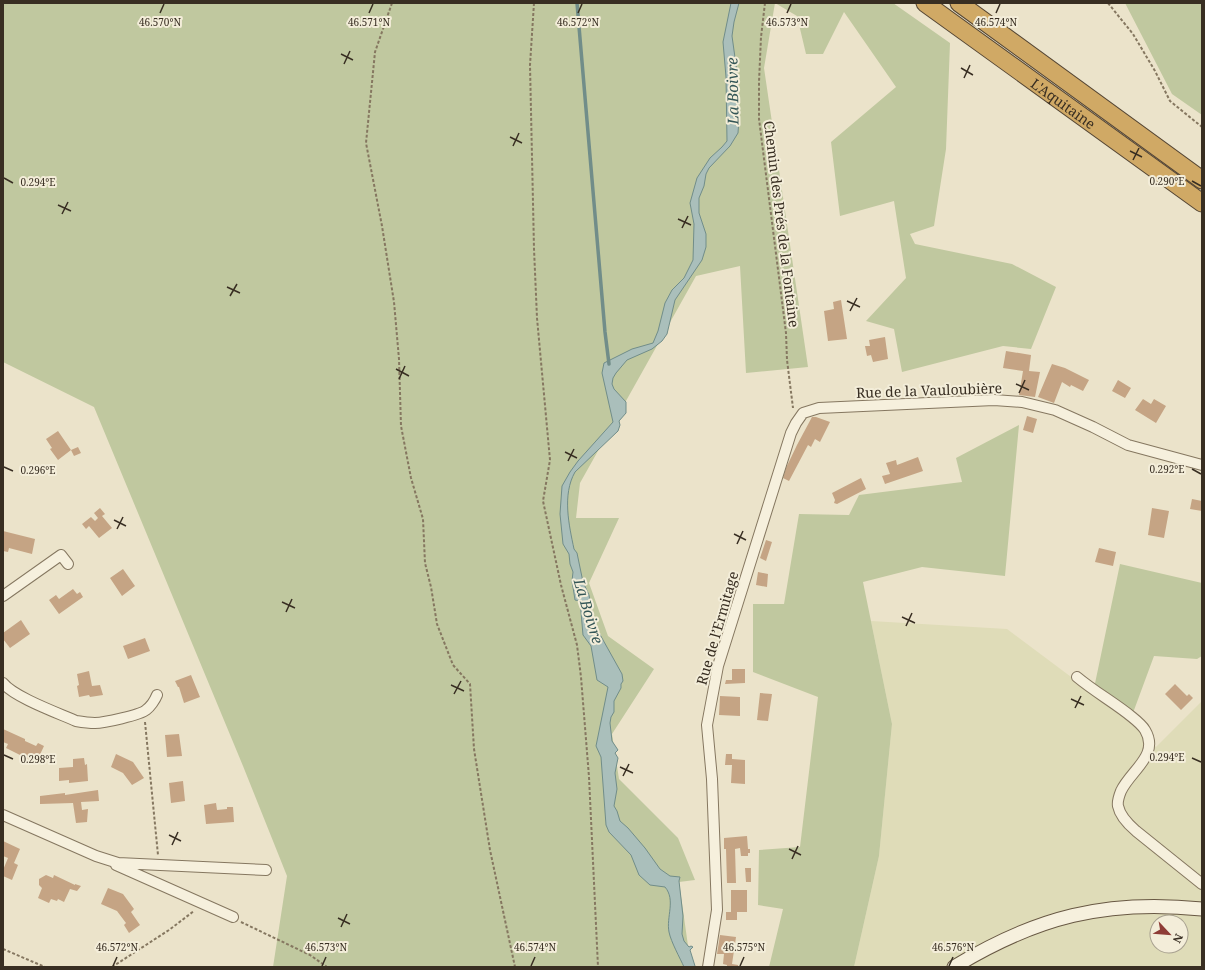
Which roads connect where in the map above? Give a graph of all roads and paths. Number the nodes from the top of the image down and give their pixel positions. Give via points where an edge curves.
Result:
1 (392, 3) edge
2 (534, 3) edge
3 (765, 3) edge
4 (925, 3) edge
5 (959, 3) edge
6 (1108, 3) edge
7 (1202, 127) edge
8 (1202, 180) edge
9 (1202, 202) edge
10 (796, 423) junction
11 (1202, 465) edge
12 (68, 564) dead end
13 (3, 596) edge
14 (1077, 677) dead end
15 (3, 683) edge
16 (157, 695) dead end
17 (146, 710) junction
18 (3, 814) edge
19 (96, 856) junction
20 (158, 865) junction
21 (266, 870) dead end
22 (1202, 884) edge
23 (200, 904) junction
24 (1202, 909) edge
25 (232, 917) joint
26 (3, 949) edge
27 (45, 967) edge
28 (112, 967) edge
29 (327, 967) edge
30 (515, 967) edge
31 (598, 967) edge
32 (708, 967) edge
33 (954, 967) edge

1 - 30 path via 375,52 366,143 394,302 401,426 422,519 425,563 436,624 452,665 470,684 474,749 490,850
2 - 31 path via 530,65 534,249 537,318 550,460 543,501 560,585 577,646 581,677 590,784
3 - 10 path, Chemin des Prés de la Fontaine via 758,119
4 - 9 highway, L'Aquitaine
5 - 8 highway, L'Aquitaine
6 - 7 path via 1133,34 1170,101
10 - 11 street, Rue de la Vauloubière via 803,413 819,408 994,400 1022,402 1055,410 1128,445
10 - 32 street, Rue de l’Ermitage via 718,666 707,725 712,779 717,910
12 - 13 street via 61,555
14 - 22 street via 1138,722 1149,738 1148,755 1129,778 1119,797 1118,806 1127,823
15 - 17 street via 20,696 85,723 129,716
16 - 17 street
17 - 20 path via 145,724
18 - 19 street
19 - 20 street via 118,863
19 - 23 street
20 - 21 street
23 - 25 street
23 - 28 path via 169,930
24 - 33 street via 1149,906 1111,908 1076,914 1019,932
25 - 29 path via 310,955
26 - 27 path

